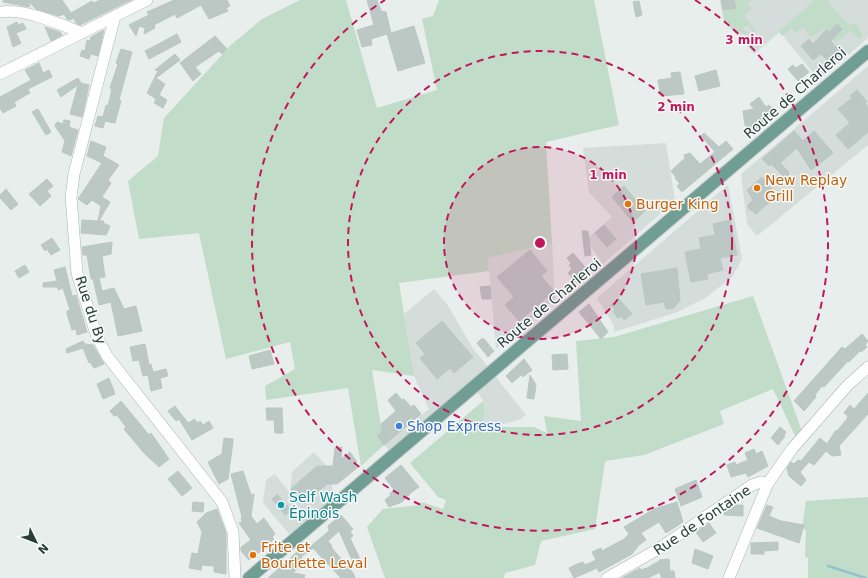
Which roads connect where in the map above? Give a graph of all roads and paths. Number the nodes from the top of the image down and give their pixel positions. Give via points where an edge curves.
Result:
1 (147, 0) edge
2 (0, 12) edge
3 (115, 16) junction
4 (82, 33) junction
5 (868, 51) edge
6 (0, 74) edge
7 (868, 367) edge
8 (768, 483) junction
9 (235, 578) edge
10 (249, 578) edge
11 (607, 578) edge
12 (729, 578) edge

1 - 3 street
2 - 4 street via 13,11 25,14
3 - 4 street
3 - 9 street, Rue du By via 74,174 71,197 77,273 90,318 107,356 222,502 233,532
4 - 6 street
5 - 10 main road, Route de Charleroi
7 - 8 street, Rue de Fontaine via 847,386 792,449
8 - 11 street, Rue de Fontaine via 752,485 637,562
8 - 12 street

